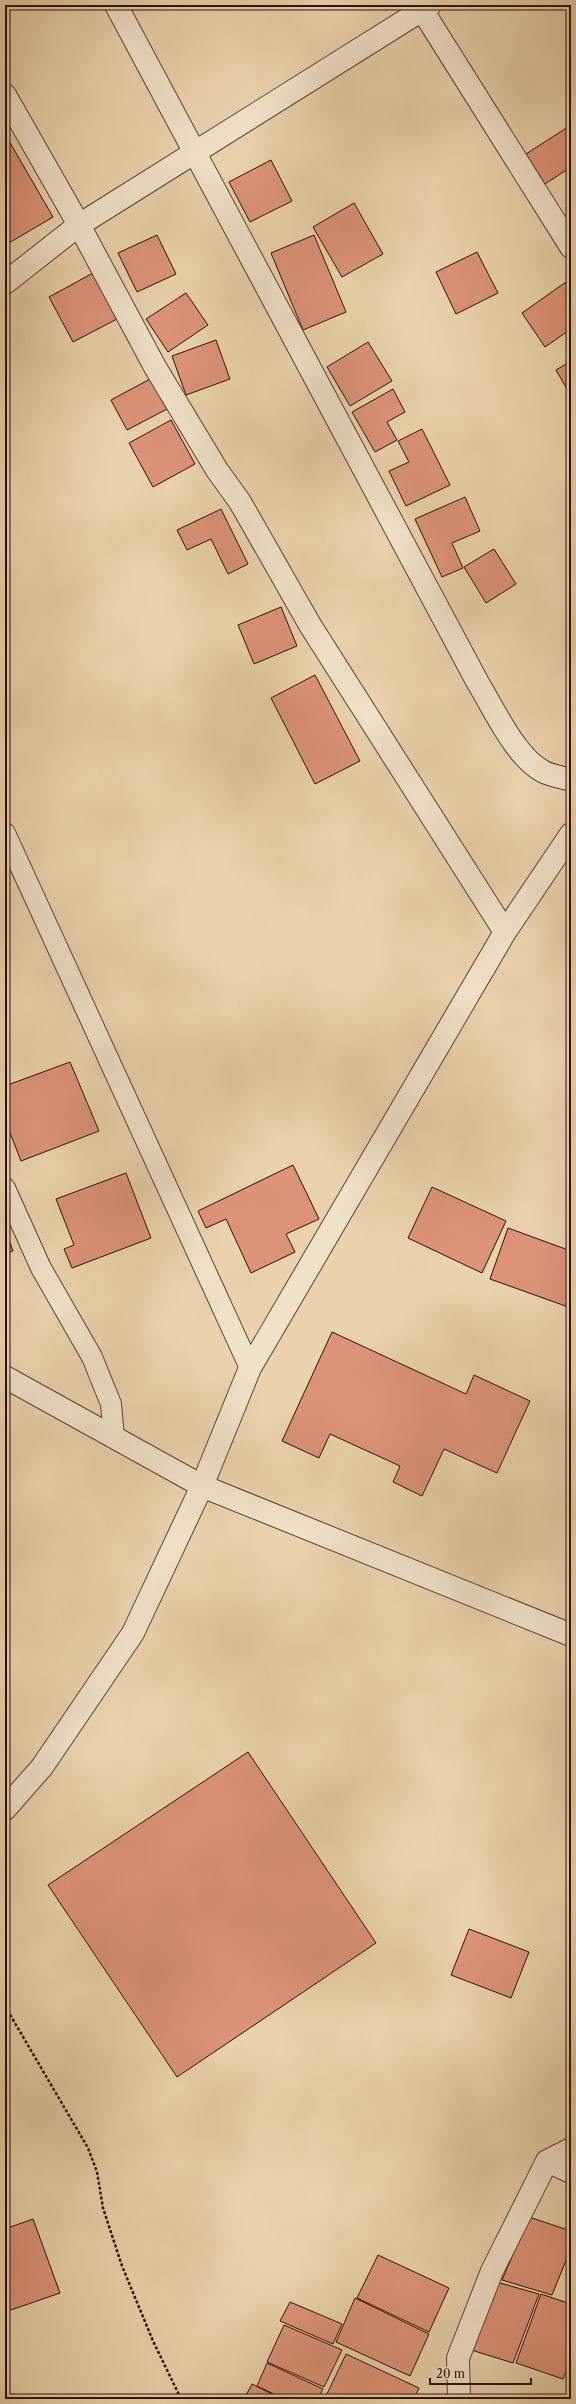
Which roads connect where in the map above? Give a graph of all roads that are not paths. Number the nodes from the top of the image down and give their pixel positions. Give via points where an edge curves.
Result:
1 (116, 5) edge
2 (424, 7) edge
3 (5, 95) edge
4 (194, 152) junction
5 (79, 225) junction
6 (571, 247) edge
7 (5, 283) edge
8 (571, 780) edge
9 (5, 832) edge
10 (571, 834) edge
11 (505, 932) junction
12 (5, 1188) edge
13 (250, 1368) junction
14 (5, 1377) edge
15 (114, 1438) junction
16 (202, 1486) junction
17 (571, 1634) edge
18 (5, 1809) edge
19 (571, 2150) edge
20 (547, 2161) junction
21 (571, 2172) edge
22 (459, 2399) edge

1 - 4 street
2 - 4 street
2 - 6 street
3 - 5 street
4 - 5 street
4 - 8 street via 478,683 515,743 529,760 544,772
5 - 7 street
5 - 11 street via 158,374 217,470 240,502 310,625
9 - 13 lane
10 - 11 street
11 - 13 street
12 - 15 lane via 41,1268 92,1357 111,1404
13 - 16 street
14 - 15 street
15 - 16 street
16 - 17 street
16 - 18 street via 134,1633 42,1767
19 - 20 street
20 - 21 street
20 - 22 street via 492,2271 458,2358

